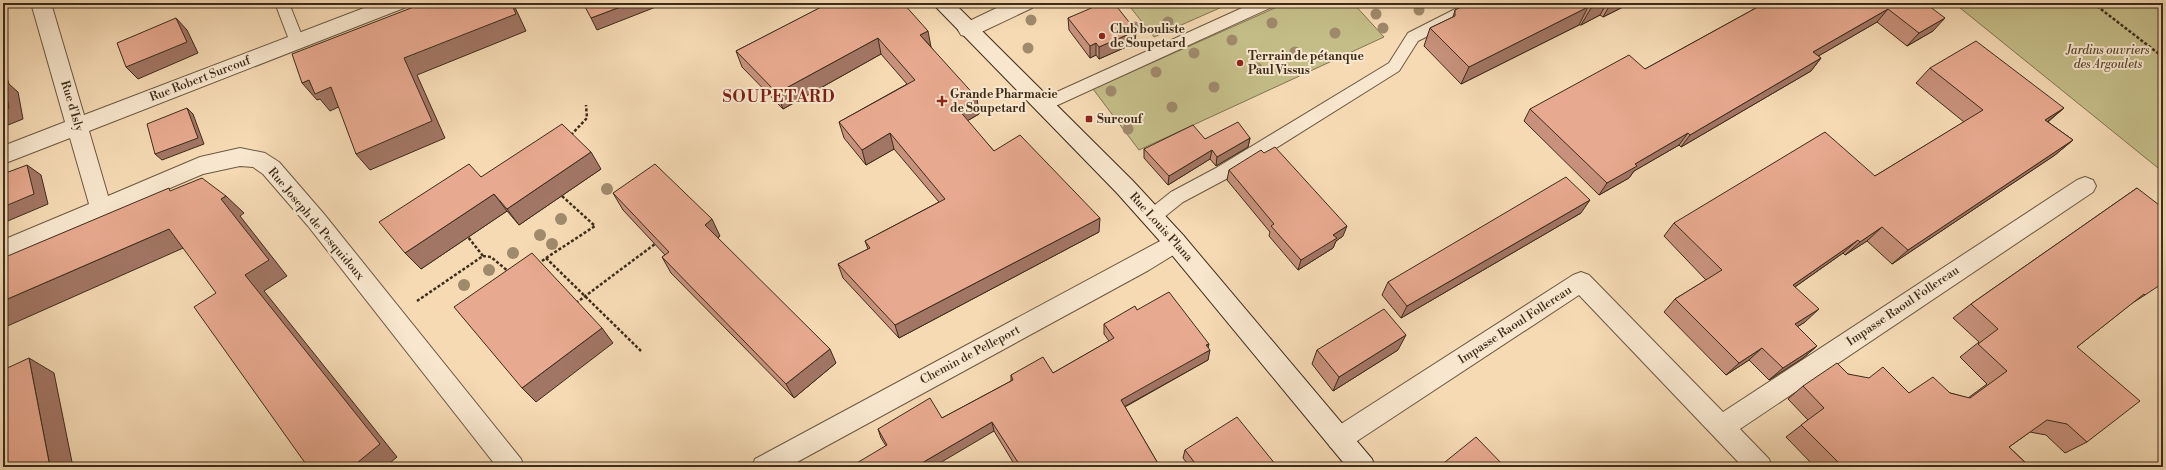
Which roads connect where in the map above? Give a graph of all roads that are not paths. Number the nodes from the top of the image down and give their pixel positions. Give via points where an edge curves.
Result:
1 (41, 3) edge
2 (282, 3) edge
3 (397, 3) edge
4 (942, 3) edge
5 (1025, 3) edge
6 (1267, 3) edge
7 (1480, 3) edge
8 (968, 30) junction
9 (296, 41) junction
10 (1043, 104) junction
11 (78, 126) junction
12 (3, 155) edge
13 (2085, 186) dead end
14 (101, 209) junction
15 (1152, 217) junction
16 (1175, 242) junction
17 (3, 250) edge
18 (1722, 427) junction
19 (1340, 439) junction
20 (512, 467) edge
21 (764, 467) edge
22 (1363, 467) edge
23 (1760, 467) edge

1 - 11 street, Rue d'Isly
2 - 9 lane
3 - 9 street, Rue Robert Surcouf
4 - 8 street, Rue Louis Plana
5 - 8 street
6 - 10 lane
7 - 15 lane via 1413,37 1394,67 1222,174 1177,197
8 - 10 street, Rue Louis Plana
9 - 11 street, Rue Robert Surcouf
10 - 15 street, Rue Louis Plana
11 - 12 street, Rue Robert Surcouf
11 - 14 street, Rue d'Isly
13 - 18 street, Impasse Raoul Follereau
14 - 17 street, Rue Joseph de Pesquidoux
14 - 20 street, Rue Joseph de Pesquidoux via 200,166 240,157 258,159 271,168 316,220
15 - 16 street, Rue Louis Plana
16 - 19 street, Rue Louis Plana
16 - 21 street, Chemin de Pelleport via 1141,263
18 - 19 street, Impasse Raoul Follereau via 1581,282
18 - 23 street, Impasse Raoul Follereau
19 - 22 street, Rue Louis Plana

